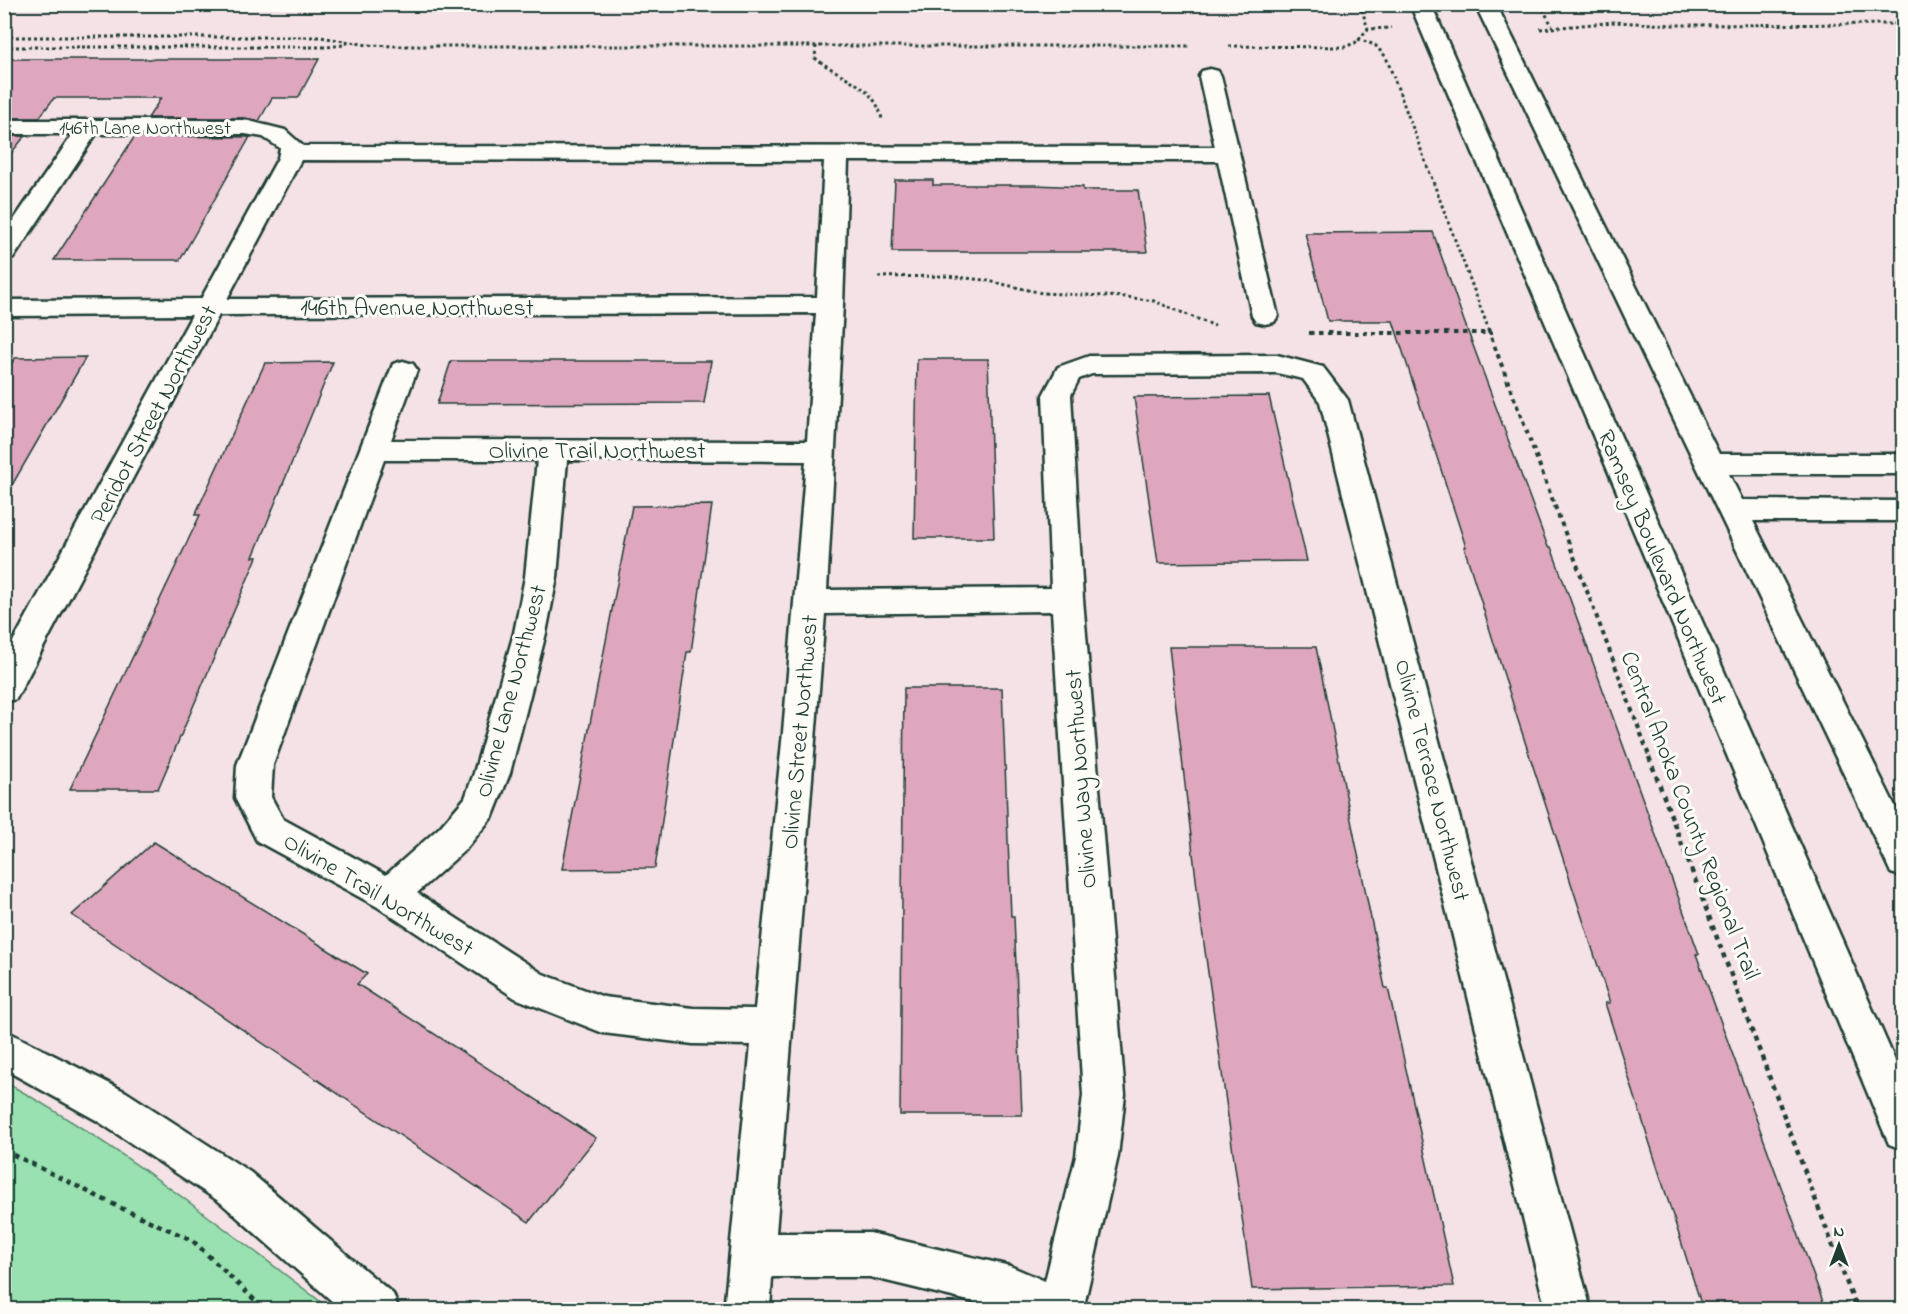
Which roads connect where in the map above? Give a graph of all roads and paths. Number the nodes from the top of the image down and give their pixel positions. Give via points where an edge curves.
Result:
1 (1360, 4) edge
2 (1420, 4) edge
3 (1485, 4) edge
4 (1540, 4) edge
5 (1904, 24) edge
6 (4, 37) edge
7 (1359, 39) junction
8 (352, 41) junction
9 (816, 46) junction
10 (1200, 46) dead end
11 (1224, 46) dead end
12 (4, 47) edge
13 (1210, 76) dead end
14 (882, 123) dead end
15 (4, 127) edge
16 (90, 127) junction
17 (287, 145) junction
18 (836, 154) junction
19 (1228, 154) junction
20 (5, 252) edge
21 (878, 277) dead end
22 (830, 305) junction
23 (4, 308) edge
24 (210, 309) junction
25 (1265, 316) dead end
26 (1217, 327) dead end
27 (1301, 333) dead end
28 (1492, 333) junction
29 (1194, 364) joint
30 (403, 370) dead end
31 (373, 450) junction
32 (554, 450) junction
33 (820, 450) junction
34 (1710, 464) junction
35 (1904, 465) edge
36 (1732, 510) junction
37 (1904, 511) edge
38 (1067, 599) junction
39 (811, 602) junction
40 (4, 690) edge
41 (1904, 862) edge
42 (389, 895) junction
43 (772, 1027) junction
44 (4, 1048) edge
45 (1904, 1130) edge
46 (4, 1150) edge
47 (752, 1255) junction
48 (265, 1310) edge
49 (377, 1310) edge
50 (747, 1310) edge
51 (1060, 1310) edge
52 (1569, 1310) edge
53 (1857, 1310) edge

1 - 7 path via 1368,28
2 - 45 street, Ramsey Boulevard Northwest
3 - 34 street
4 - 5 path via 1555,29 1615,22
6 - 8 path via 320,37
7 - 11 path via 1344,46
7 - 28 path, Central Anoka County Regional Trail via 1375,45 1386,57
8 - 9 path via 397,46
8 - 12 path via 327,46
9 - 10 path
9 - 14 path via 815,58 825,68 878,100
13 - 19 street
15 - 16 street, 146th Lane Northwest
16 - 17 street, 146th Lane Northwest via 245,127 264,129
16 - 20 street
17 - 18 street, 146th Lane Northwest
17 - 24 street, Peridot Street Northwest
18 - 19 street, 146th Lane Northwest
18 - 22 street, Olivine Street Northwest
19 - 25 street
21 - 26 path via 947,276 1042,293 1154,301
22 - 24 street, 146th Avenue Northwest
22 - 33 street, Olivine Street Northwest
23 - 24 street, 146th Avenue Northwest
24 - 40 street, Peridot Street Northwest
27 - 28 path
28 - 53 path, Central Anoka County Regional Trail
29 - 38 street, Olivine Way Northwest via 1089,364 1068,374 1057,395
29 - 52 street, Olivine Terrace Northwest via 1277,364 1313,374 1334,400
30 - 31 street, Olivine Trail Northwest
31 - 32 street, Olivine Trail Northwest
31 - 42 street, Olivine Trail Northwest via 255,765 253,798 270,830
32 - 33 street, Olivine Trail Northwest
32 - 42 street, Olivine Lane Northwest via 541,577 530,633 480,806 453,838
33 - 39 street, Olivine Street Northwest
34 - 35 street
34 - 36 street
36 - 37 street
36 - 41 street
38 - 39 street
38 - 51 street, Olivine Way Northwest via 1104,1095 1097,1156
39 - 43 street, Olivine Street Northwest
42 - 43 street, Olivine Trail Northwest via 529,986 603,1015 693,1026
43 - 47 street, Olivine Street Northwest
44 - 49 street via 111,1106 235,1187
46 - 48 path via 192,1240
47 - 50 street, Olivine Street Northwest
47 - 51 street via 870,1255 1010,1288

